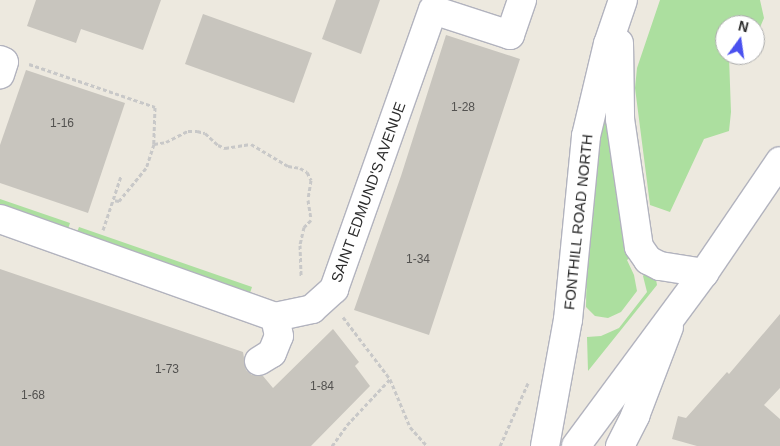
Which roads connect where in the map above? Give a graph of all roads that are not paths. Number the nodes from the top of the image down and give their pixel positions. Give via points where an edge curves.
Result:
1 (522, 0) edge
2 (621, 5) edge
3 (453, 8) edge
4 (780, 161) edge
5 (0, 219) edge
6 (704, 273) junction
7 (675, 311) junction
8 (275, 317) junction
9 (259, 361) dead end
10 (545, 446) edge
11 (576, 446) edge
12 (620, 446) edge

1 - 3 main road, SAINT EDMUND'S AVENUE via 510,36
2 - 6 main road via 620,119 639,247 648,260 660,266
2 - 10 main road, FONTHILL ROAD NORTH via 586,136 568,320
3 - 8 main road, SAINT EDMUND'S AVENUE via 433,10 334,289 312,309
4 - 6 main road
5 - 8 main road
6 - 7 main road
7 - 11 main road
7 - 12 main road
8 - 9 main road via 279,336 272,353

